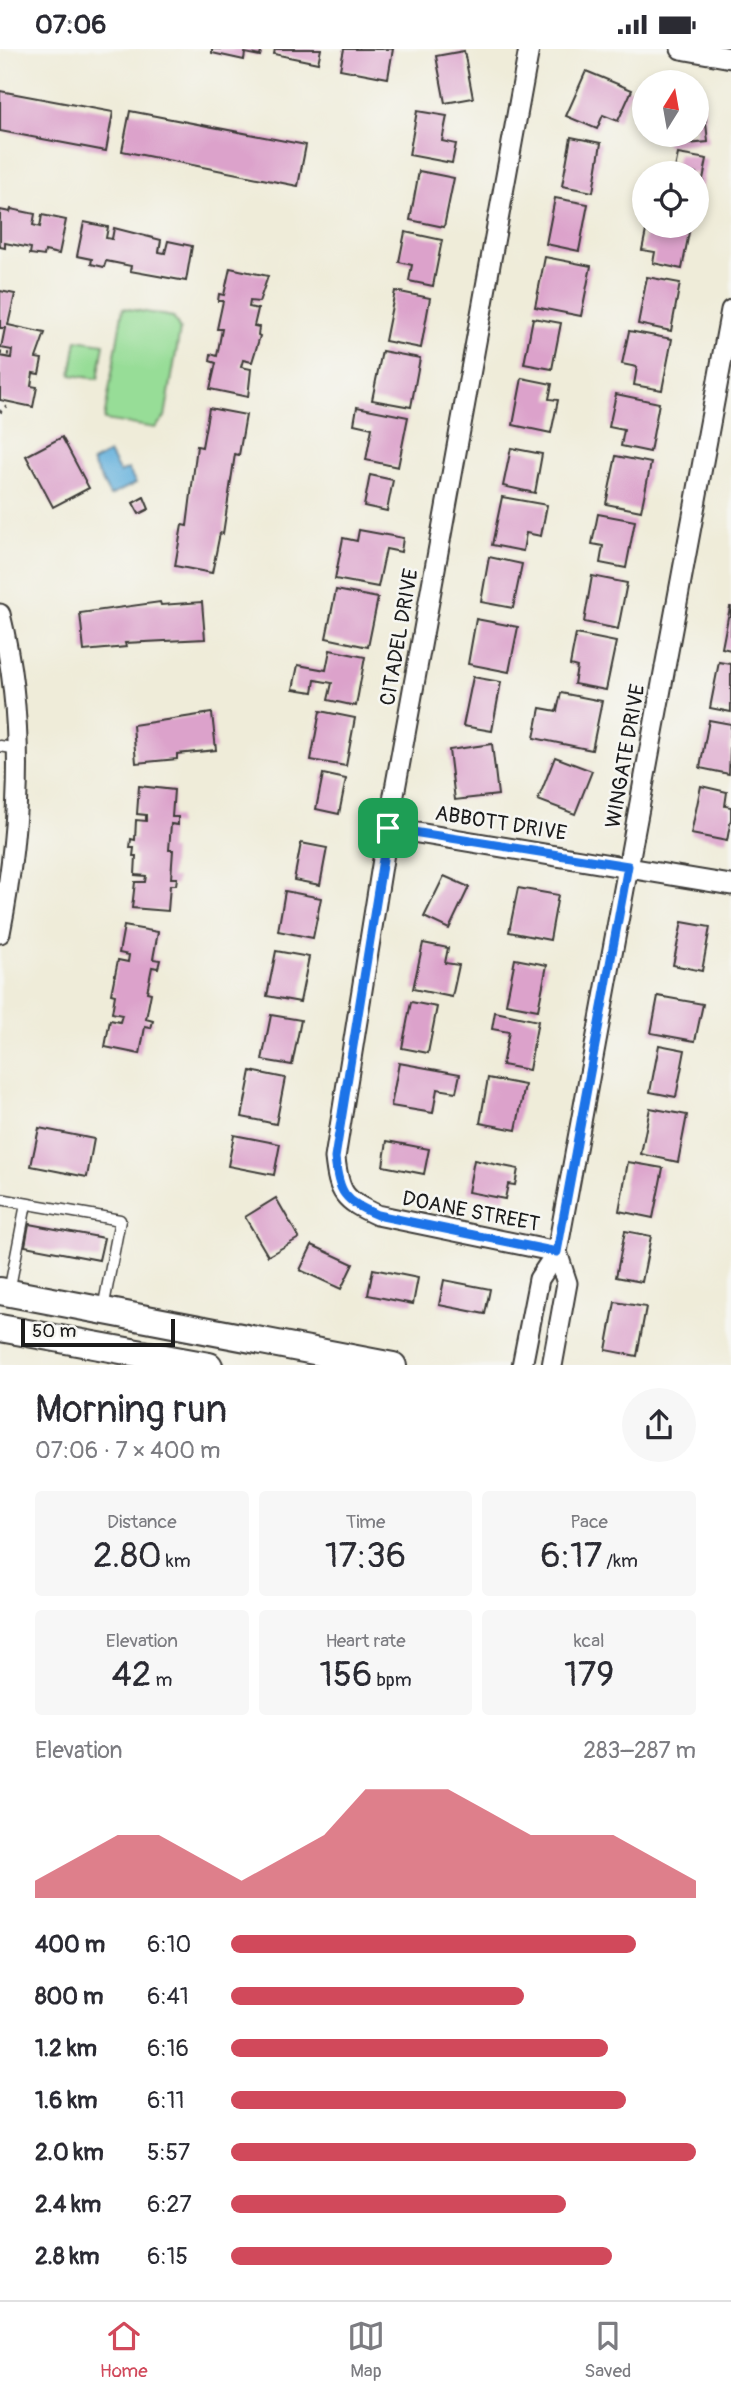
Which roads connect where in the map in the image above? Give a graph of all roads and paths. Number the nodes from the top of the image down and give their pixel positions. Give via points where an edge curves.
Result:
1 (529, 49) edge
2 (681, 49) edge
3 (731, 58) edge
4 (731, 310) edge
5 (0, 353) edge
6 (10, 354) dead end
7 (8, 405) dead end
8 (0, 412) edge
9 (0, 614) edge
10 (9, 748) edge
11 (388, 828) junction
12 (628, 866) junction
13 (5, 874) edge
14 (731, 885) edge
15 (0, 933) edge
16 (0, 1199) edge
17 (26, 1204) junction
18 (377, 1215) joint
19 (557, 1252) junction
20 (4, 1292) edge
21 (103, 1310) junction
22 (0, 1328) edge
23 (351, 1358) junction
24 (157, 1361) edge
25 (199, 1365) edge
26 (388, 1365) edge
27 (522, 1365) edge
28 (552, 1365) edge

1 - 11 street, CITADEL DRIVE
2 - 3 street
4 - 12 street, WINGATE DRIVE
5 - 6 path
7 - 8 path
9 - 10 street via 10,661
10 - 13 street via 19,795
11 - 12 street, ABBOTT DRIVE
11 - 18 street, CITADEL DRIVE via 335,1158 338,1185 350,1203
12 - 14 street, ABBOTT DRIVE
12 - 19 street, WINGATE DRIVE
13 - 15 street
16 - 17 lane
17 - 20 lane
17 - 21 lane via 120,1220
18 - 19 street, DOANE STREET
19 - 27 street, WINGATE DRIVE via 539,1279
19 - 28 street, WINGATE DRIVE via 567,1283
20 - 21 street
21 - 23 street
22 - 24 street
23 - 24 street via 315,1365 175,1342 161,1348
23 - 26 street
24 - 25 street

